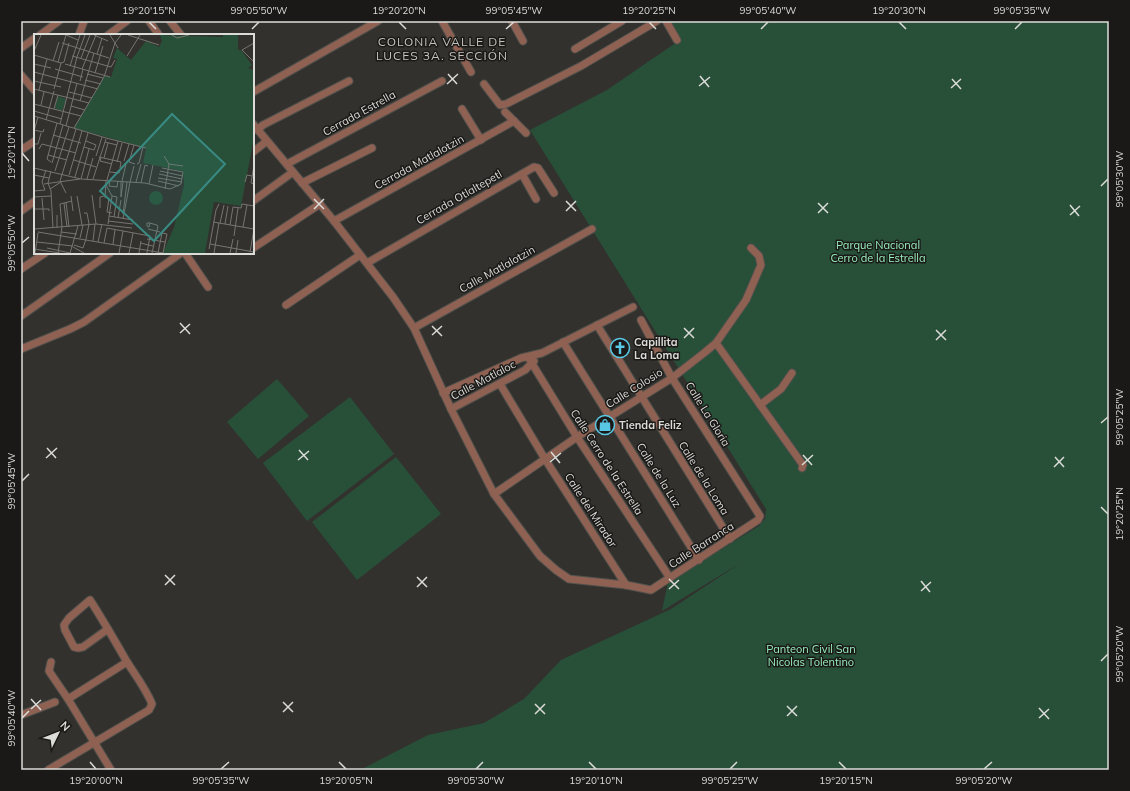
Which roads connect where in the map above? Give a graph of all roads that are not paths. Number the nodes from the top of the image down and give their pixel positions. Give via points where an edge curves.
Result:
1 (59, 21) edge
2 (84, 21) edge
3 (127, 21) edge
4 (149, 21) edge
5 (170, 21) edge
6 (378, 21) edge
7 (442, 21) edge
8 (512, 21) edge
9 (622, 21) edge
10 (657, 21) edge
11 (666, 21) edge
12 (41, 34) edge
13 (79, 34) edge
14 (109, 34) edge
15 (157, 34) edge
16 (181, 34) edge
17 (34, 39) edge
18 (677, 40) dead end
19 (523, 41) dead end
20 (21, 48) edge
21 (575, 49) dead end
22 (471, 72) dead end
23 (21, 75) edge
24 (349, 81) dead end
25 (442, 81) dead end
26 (484, 84) dead end
27 (34, 90) edge
28 (254, 91) edge
29 (462, 109) dead end
30 (505, 112) dead end
31 (514, 121) junction
32 (255, 127) edge
33 (526, 133) dead end
34 (481, 140) junction
35 (267, 141) junction
36 (34, 142) edge
37 (372, 148) dead end
38 (21, 150) edge
39 (254, 151) edge
40 (287, 164) junction
41 (293, 172) junction
42 (522, 174) junction
43 (302, 183) junction
44 (554, 193) dead end
45 (536, 199) dead end
46 (254, 200) edge
47 (34, 202) edge
48 (320, 204) junction
49 (21, 211) edge
50 (334, 221) junction
51 (592, 229) dead end
52 (254, 247) edge
53 (751, 248) dead end
54 (44, 254) edge
55 (109, 254) edge
56 (180, 254) edge
57 (186, 254) edge
58 (360, 255) junction
59 (367, 263) junction
60 (21, 269) edge
61 (208, 287) dead end
62 (286, 305) dead end
63 (633, 307) dead end
64 (21, 316) edge
65 (641, 320) dead end
66 (597, 325) junction
67 (414, 328) junction
68 (563, 342) junction
69 (716, 343) junction
70 (21, 349) edge
71 (530, 360) junction
72 (792, 373) dead end
73 (672, 378) junction
74 (500, 384) junction
75 (444, 393) junction
76 (641, 396) junction
77 (760, 405) junction
78 (451, 409) junction
79 (610, 416) junction
80 (577, 438) junction
81 (545, 459) junction
82 (802, 468) dead end
83 (494, 494) junction
84 (760, 516) joint
85 (730, 539) junction
86 (699, 560) junction
87 (670, 578) junction
88 (626, 585) junction
89 (108, 629) junction
90 (51, 662) dead end
91 (127, 662) junction
92 (68, 699) junction
93 (55, 702) dead end
94 (21, 715) edge
95 (95, 744) junction
96 (48, 770) edge
97 (111, 770) edge

1 - 12 street
2 - 13 street
3 - 14 street
4 - 15 street
5 - 16 street
6 - 28 street
7 - 22 street
8 - 19 street
9 - 21 street
10 - 26 street via 581,66 506,104 500,105
11 - 18 street
17 - 20 street
23 - 27 street
24 - 32 street
25 - 40 street, Cerrada Estrella
29 - 34 street
30 - 31 street
31 - 33 street
31 - 34 street, Cerrada Matlalotzin
32 - 35 street
34 - 50 street, Cerrada Matlalotzin
35 - 39 street
35 - 40 street
36 - 38 street
37 - 43 street
40 - 41 street
41 - 43 street
41 - 46 street
42 - 44 street, Cerrada Otlaltepetl via 534,167 538,168
42 - 45 street
42 - 59 street, Cerrada Otlaltepetl
43 - 48 street
47 - 49 street
48 - 50 street
48 - 52 street
50 - 58 street
51 - 67 street, Calle Matlalotzin
53 - 69 street, Calle Colosio via 762,265 746,300
54 - 60 street
55 - 64 street
56 - 70 street via 84,322
57 - 61 street
58 - 59 street
58 - 62 street
59 - 67 street
63 - 66 street, Calle Matlaloc
65 - 73 street, Calle La Gloria
66 - 68 street, Calle Matlaloc
66 - 76 street, Calle de la Loma
67 - 75 street
68 - 71 street, Calle Matlaloc
68 - 79 street, Calle de la Luz
69 - 73 street, Calle Colosio
69 - 77 street
71 - 74 street, Calle Matlaloc via 525,370
71 - 75 street, Calle Matlaloc via 521,358
71 - 80 street, Calle Cerro de la Estrella
72 - 77 street via 781,389
73 - 76 street, Calle Colosio
73 - 84 street, Calle La Gloria
74 - 78 street, Calle Matlaloc
74 - 81 street, Calle del Mirador
75 - 78 street
76 - 79 street, Calle Colosio
76 - 85 street, Calle de la Loma
77 - 82 street
78 - 83 street
79 - 80 street, Calle Colosio
79 - 86 street, Calle de la Luz
80 - 81 street, Calle Colosio
80 - 87 street, Calle Cerro de la Estrella
81 - 83 street, Calle Colosio
81 - 88 street, Calle del Mirador
83 - 88 street via 540,556 569,579
84 - 85 street, Calle Barranca
85 - 86 street, Calle Barranca
86 - 87 street, Calle Barranca
87 - 88 street, Calle Barranca via 652,590
89 - 89 street via 90,600 64,625 74,647 78,648
89 - 91 street
90 - 92 street via 49,671
91 - 92 street
91 - 95 street via 152,704 149,710
92 - 95 street
93 - 94 street
95 - 96 street
95 - 97 street

